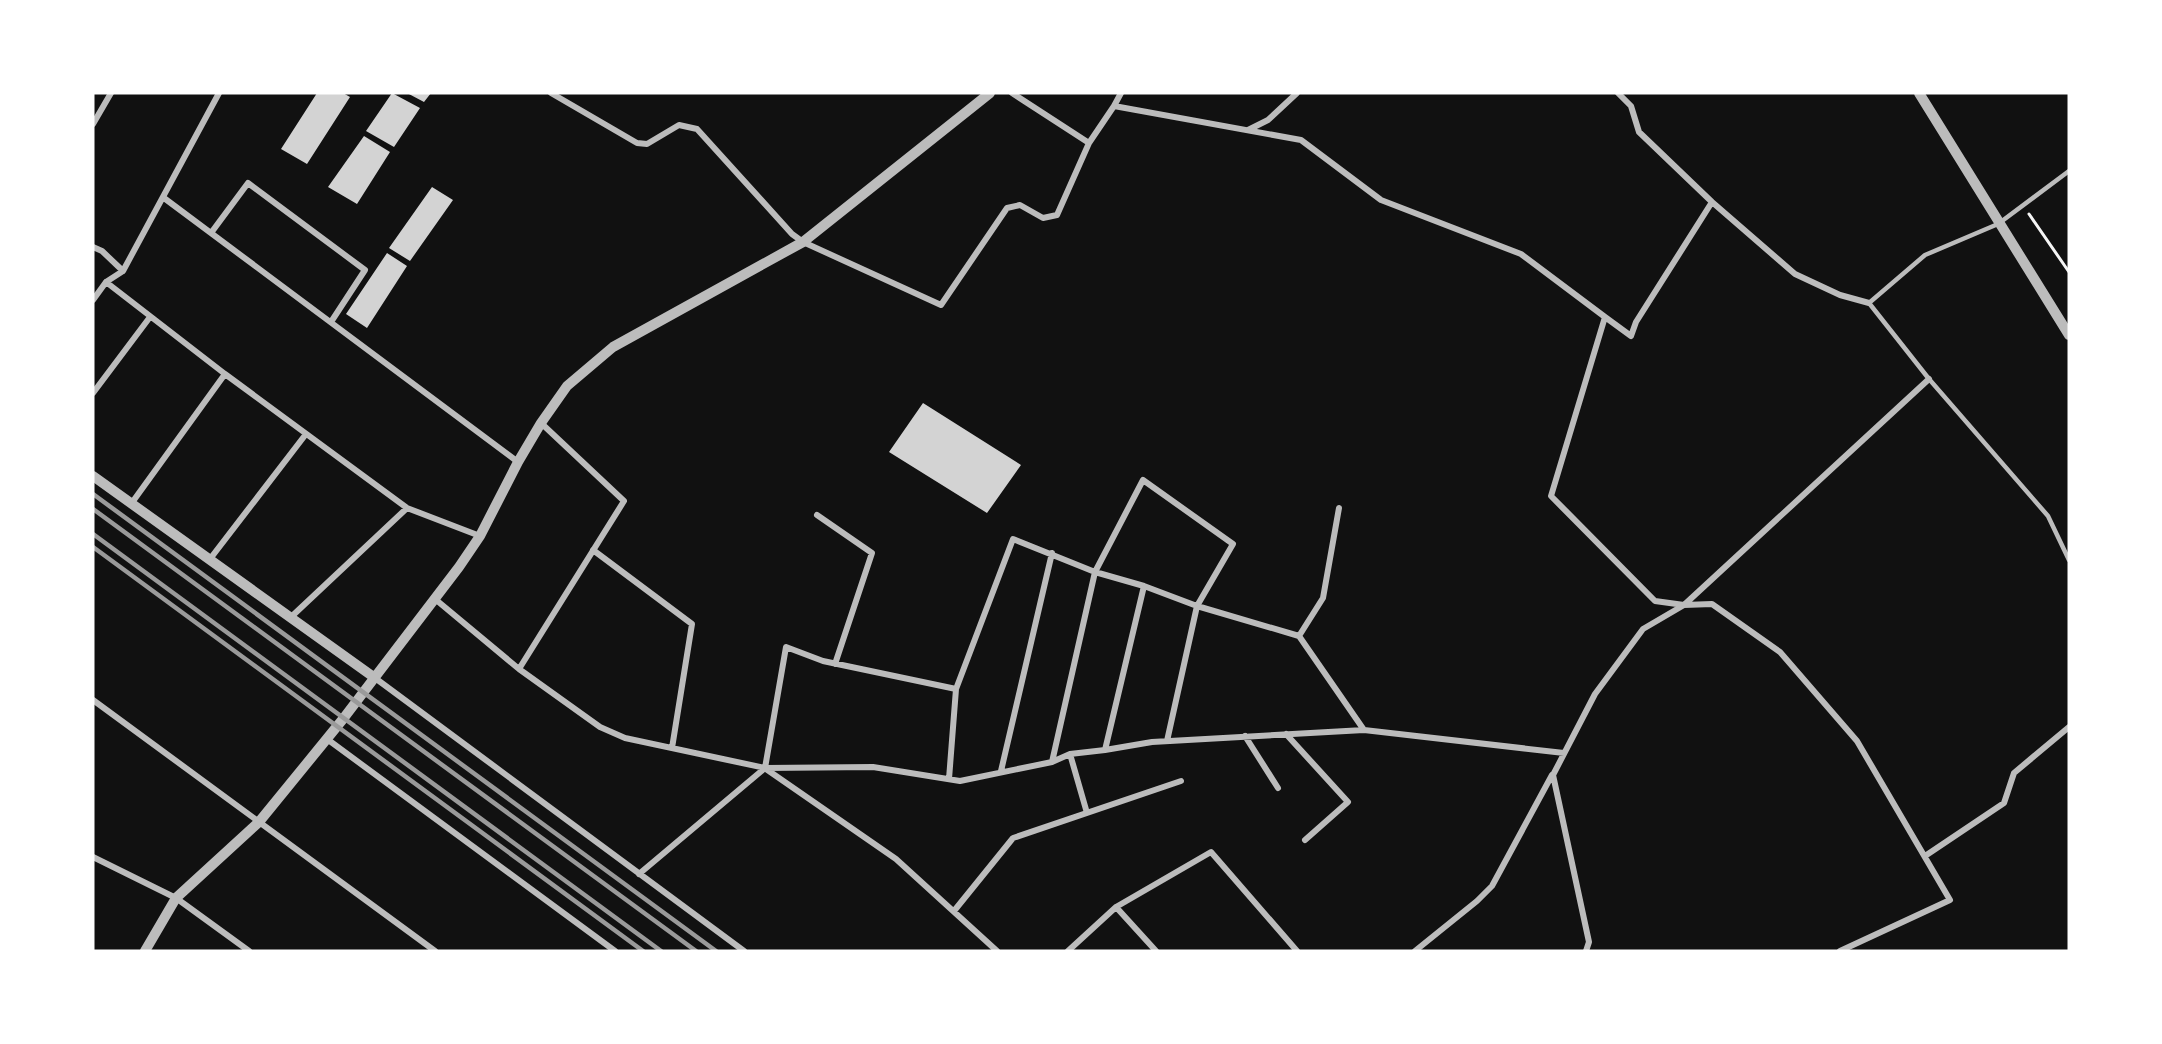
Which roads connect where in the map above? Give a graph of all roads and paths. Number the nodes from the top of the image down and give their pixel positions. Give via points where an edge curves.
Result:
1 (111, 93) edge
2 (219, 93) edge
3 (551, 93) edge
4 (990, 93) edge
5 (1012, 93) edge
6 (1121, 93) edge
7 (1297, 93) edge
8 (1618, 93) edge
9 (1919, 93) edge
10 (1114, 106) junction
11 (93, 124) edge
12 (1248, 130) junction
13 (1089, 143) junction
14 (2069, 171) edge
15 (164, 198) junction
16 (1712, 202) junction
17 (2023, 205) junction
18 (1998, 224) junction
19 (211, 233) junction
20 (803, 242) junction
21 (93, 247) edge
22 (123, 271) junction
23 (2069, 272) edge
24 (106, 282) junction
25 (93, 300) edge
26 (1869, 303) junction
27 (150, 316) junction
28 (1605, 317) junction
29 (331, 322) junction
30 (2069, 335) edge
31 (225, 374) junction
32 (1929, 379) junction
33 (93, 393) edge
34 (541, 423) junction
35 (306, 434) junction
36 (518, 462) junction
37 (93, 476) edge
38 (131, 504) junction
39 (407, 508) junction
40 (1339, 508) dead end
41 (817, 515) dead end
42 (480, 536) junction
43 (593, 550) junction
44 (1052, 554) junction
45 (210, 559) junction
46 (2069, 560) edge
47 (1095, 572) junction
48 (1144, 586) junction
49 (435, 599) junction
50 (1684, 605) junction
51 (1197, 606) junction
52 (290, 619) junction
53 (1299, 636) junction
54 (835, 664) junction
55 (519, 669) junction
56 (375, 678) junction
57 (956, 689) junction
58 (93, 700) edge
59 (2069, 727) edge
60 (1364, 730) junction
61 (1286, 734) junction
62 (1245, 736) junction
63 (327, 739) junction
64 (1167, 741) junction
65 (672, 748) junction
66 (1105, 750) junction
67 (1564, 753) junction
68 (1070, 754) junction
69 (1052, 762) junction
70 (765, 768) junction
71 (1001, 771) junction
72 (1553, 775) junction
73 (949, 779) junction
74 (1181, 781) dead end
75 (1278, 789) dead end
76 (1087, 813) junction
77 (259, 822) junction
78 (1305, 840) dead end
79 (1925, 856) junction
80 (93, 857) edge
81 (639, 874) junction
82 (176, 898) junction
83 (1116, 907) junction
84 (954, 911) junction
85 (145, 951) edge
86 (249, 951) edge
87 (435, 951) edge
88 (615, 951) edge
89 (744, 951) edge
90 (997, 951) edge
91 (1068, 951) edge
92 (1156, 951) edge
93 (1298, 951) edge
94 (1415, 951) edge
95 (1586, 951) edge
96 (1840, 951) edge

1 - 11 street
2 - 15 street
3 - 20 street via 637,143 647,144 679,125 697,129
4 - 20 street
5 - 13 street
6 - 10 street
7 - 12 street via 1269,120
8 - 16 street via 1631,106 1640,132
9 - 18 street
10 - 12 street
10 - 13 street
12 - 28 street via 1301,140 1381,200 1521,254
13 - 20 street via 1057,215 1043,218 1020,205 1007,208 941,305
14 - 17 lane
15 - 19 street
15 - 22 street
16 - 26 street via 1795,274 1840,295
16 - 28 street via 1631,336
17 - 18 lane
17 - 23 path
18 - 26 lane via 1925,255
18 - 30 street
19 - 29 street
19 - 29 street via 248,183 347,256 365,270
20 - 34 street via 613,347 567,386
21 - 22 street
22 - 24 street
24 - 25 street
24 - 27 street
26 - 32 lane
27 - 31 street
27 - 33 street
28 - 50 street via 1551,496 1655,601
29 - 36 street
31 - 35 street
31 - 38 street
32 - 46 lane via 2048,516
32 - 50 street
34 - 36 street
34 - 43 street via 624,501
35 - 39 street
35 - 45 street
36 - 42 street
37 - 38 street
38 - 45 street
39 - 42 street
39 - 52 street
40 - 53 street via 1323,598
41 - 54 street via 872,554
42 - 49 street
43 - 55 street
43 - 65 street via 692,624
44 - 47 street
44 - 57 street via 1013,539
44 - 71 street
45 - 52 street
47 - 48 street
47 - 51 street via 1143,480 1233,544
47 - 69 street
48 - 51 street
48 - 66 street
49 - 55 street
49 - 56 street
50 - 67 street via 1643,629 1594,694
50 - 79 street via 1712,604 1780,652 1857,741
51 - 53 street
51 - 64 street
52 - 56 street
53 - 60 street
54 - 57 street
54 - 70 street via 786,647
55 - 65 street via 600,727 625,738
56 - 63 street
56 - 81 street
57 - 73 street
58 - 77 street
59 - 79 street via 2014,772 2004,803
60 - 61 street
60 - 67 street
61 - 62 street
61 - 78 street via 1348,802
62 - 64 street
62 - 75 street
63 - 77 street
63 - 88 street
64 - 66 street
65 - 70 street
66 - 68 street
67 - 72 street
68 - 69 street
68 - 76 street
69 - 71 street
70 - 73 street via 873,767
70 - 81 street
70 - 84 street via 896,860
71 - 73 street via 960,781
72 - 94 street via 1492,886
72 - 95 street via 1588,942
74 - 76 street
76 - 84 street via 1013,838
77 - 82 street
77 - 87 street
79 - 96 street via 1950,900
80 - 82 street
81 - 89 street
82 - 85 street
82 - 86 street
83 - 91 street
83 - 92 street
83 - 93 street via 1210,852
84 - 90 street

